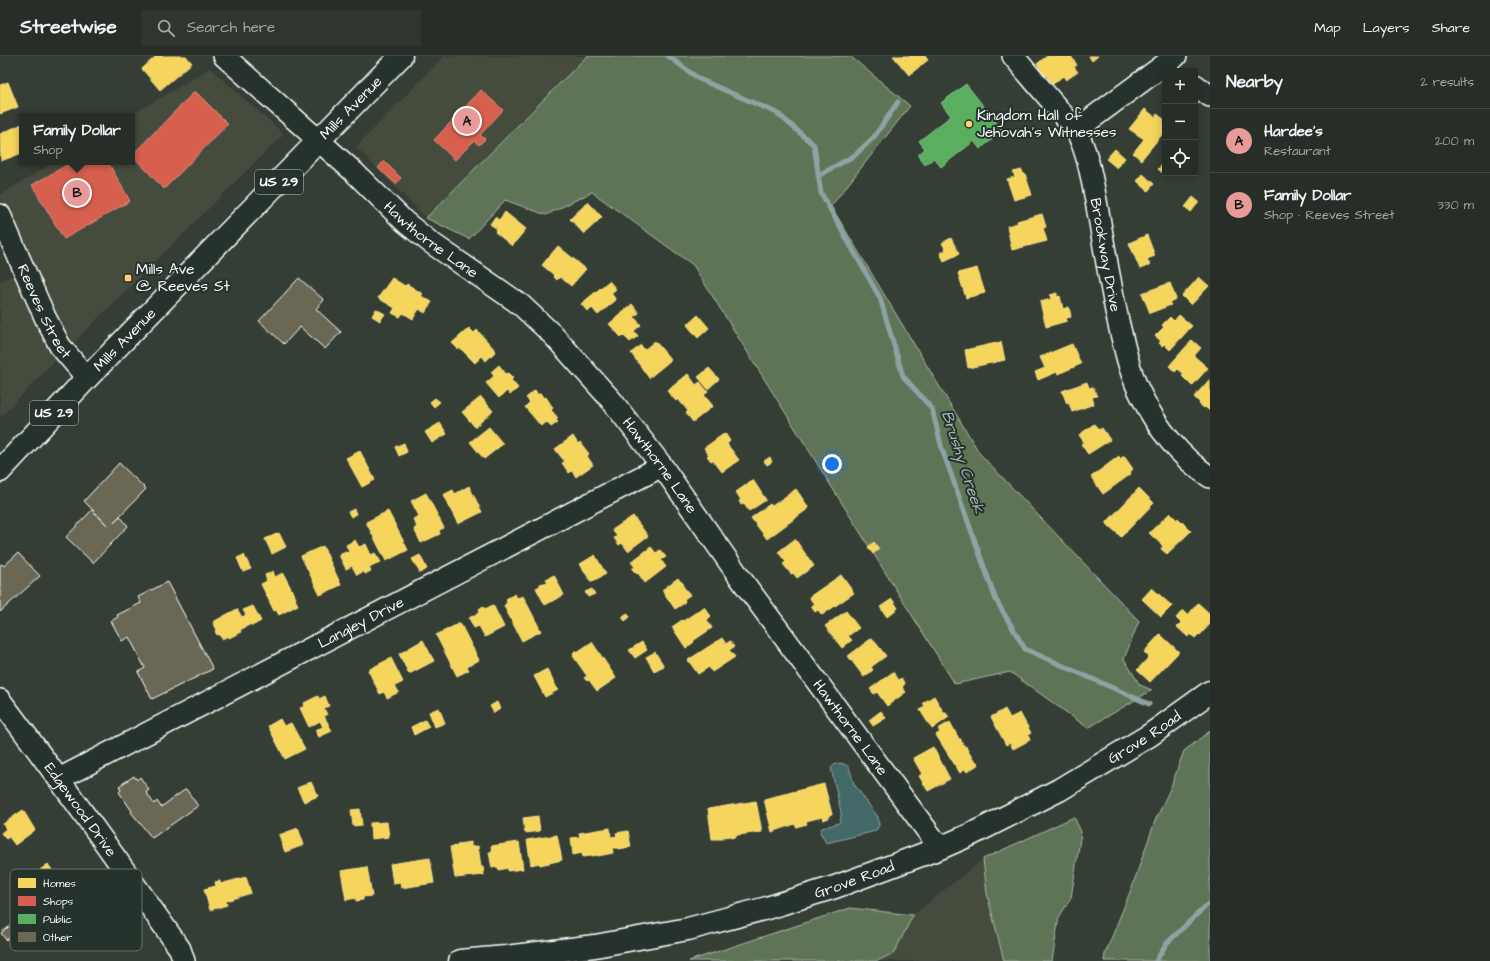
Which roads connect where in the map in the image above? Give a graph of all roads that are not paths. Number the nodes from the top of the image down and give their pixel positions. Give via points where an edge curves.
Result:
1 (224, 56) edge
2 (401, 56) edge
3 (1013, 56) edge
4 (1172, 64) edge
5 (1198, 87) edge
6 (1210, 96) edge
7 (1076, 130) junction
8 (319, 141) junction
9 (0, 215) edge
10 (87, 378) junction
11 (662, 466) junction
12 (0, 471) edge
13 (1210, 477) edge
14 (1210, 692) edge
15 (0, 700) edge
16 (59, 779) junction
17 (940, 848) junction
18 (123, 869) edge
19 (142, 896) edge
20 (184, 961) edge
21 (460, 961) edge

1 - 8 street, Hawthorne Lane
2 - 8 main road, Mills Avenue / US 29
3 - 7 street, Brookway Drive
4 - 7 street
5 - 6 street
7 - 13 street, Brookway Drive via 1090,167 1127,359 1141,396 1171,443
8 - 10 main road, Mills Avenue / US 29
8 - 11 street, Hawthorne Lane via 405,222 521,305 553,335 612,401
9 - 10 street, Reeves Street via 60,346
10 - 12 main road, Mills Avenue / US 29
11 - 16 street, Langley Drive
11 - 17 street, Hawthorne Lane via 738,575
14 - 17 main road, Grove Road via 1150,735 1059,790
15 - 16 street, Edgewood Drive
16 - 18 street, Edgewood Drive
17 - 21 main road, Grove Road via 835,887 688,929 595,946
19 - 20 street, Edgewood Drive via 180,949

